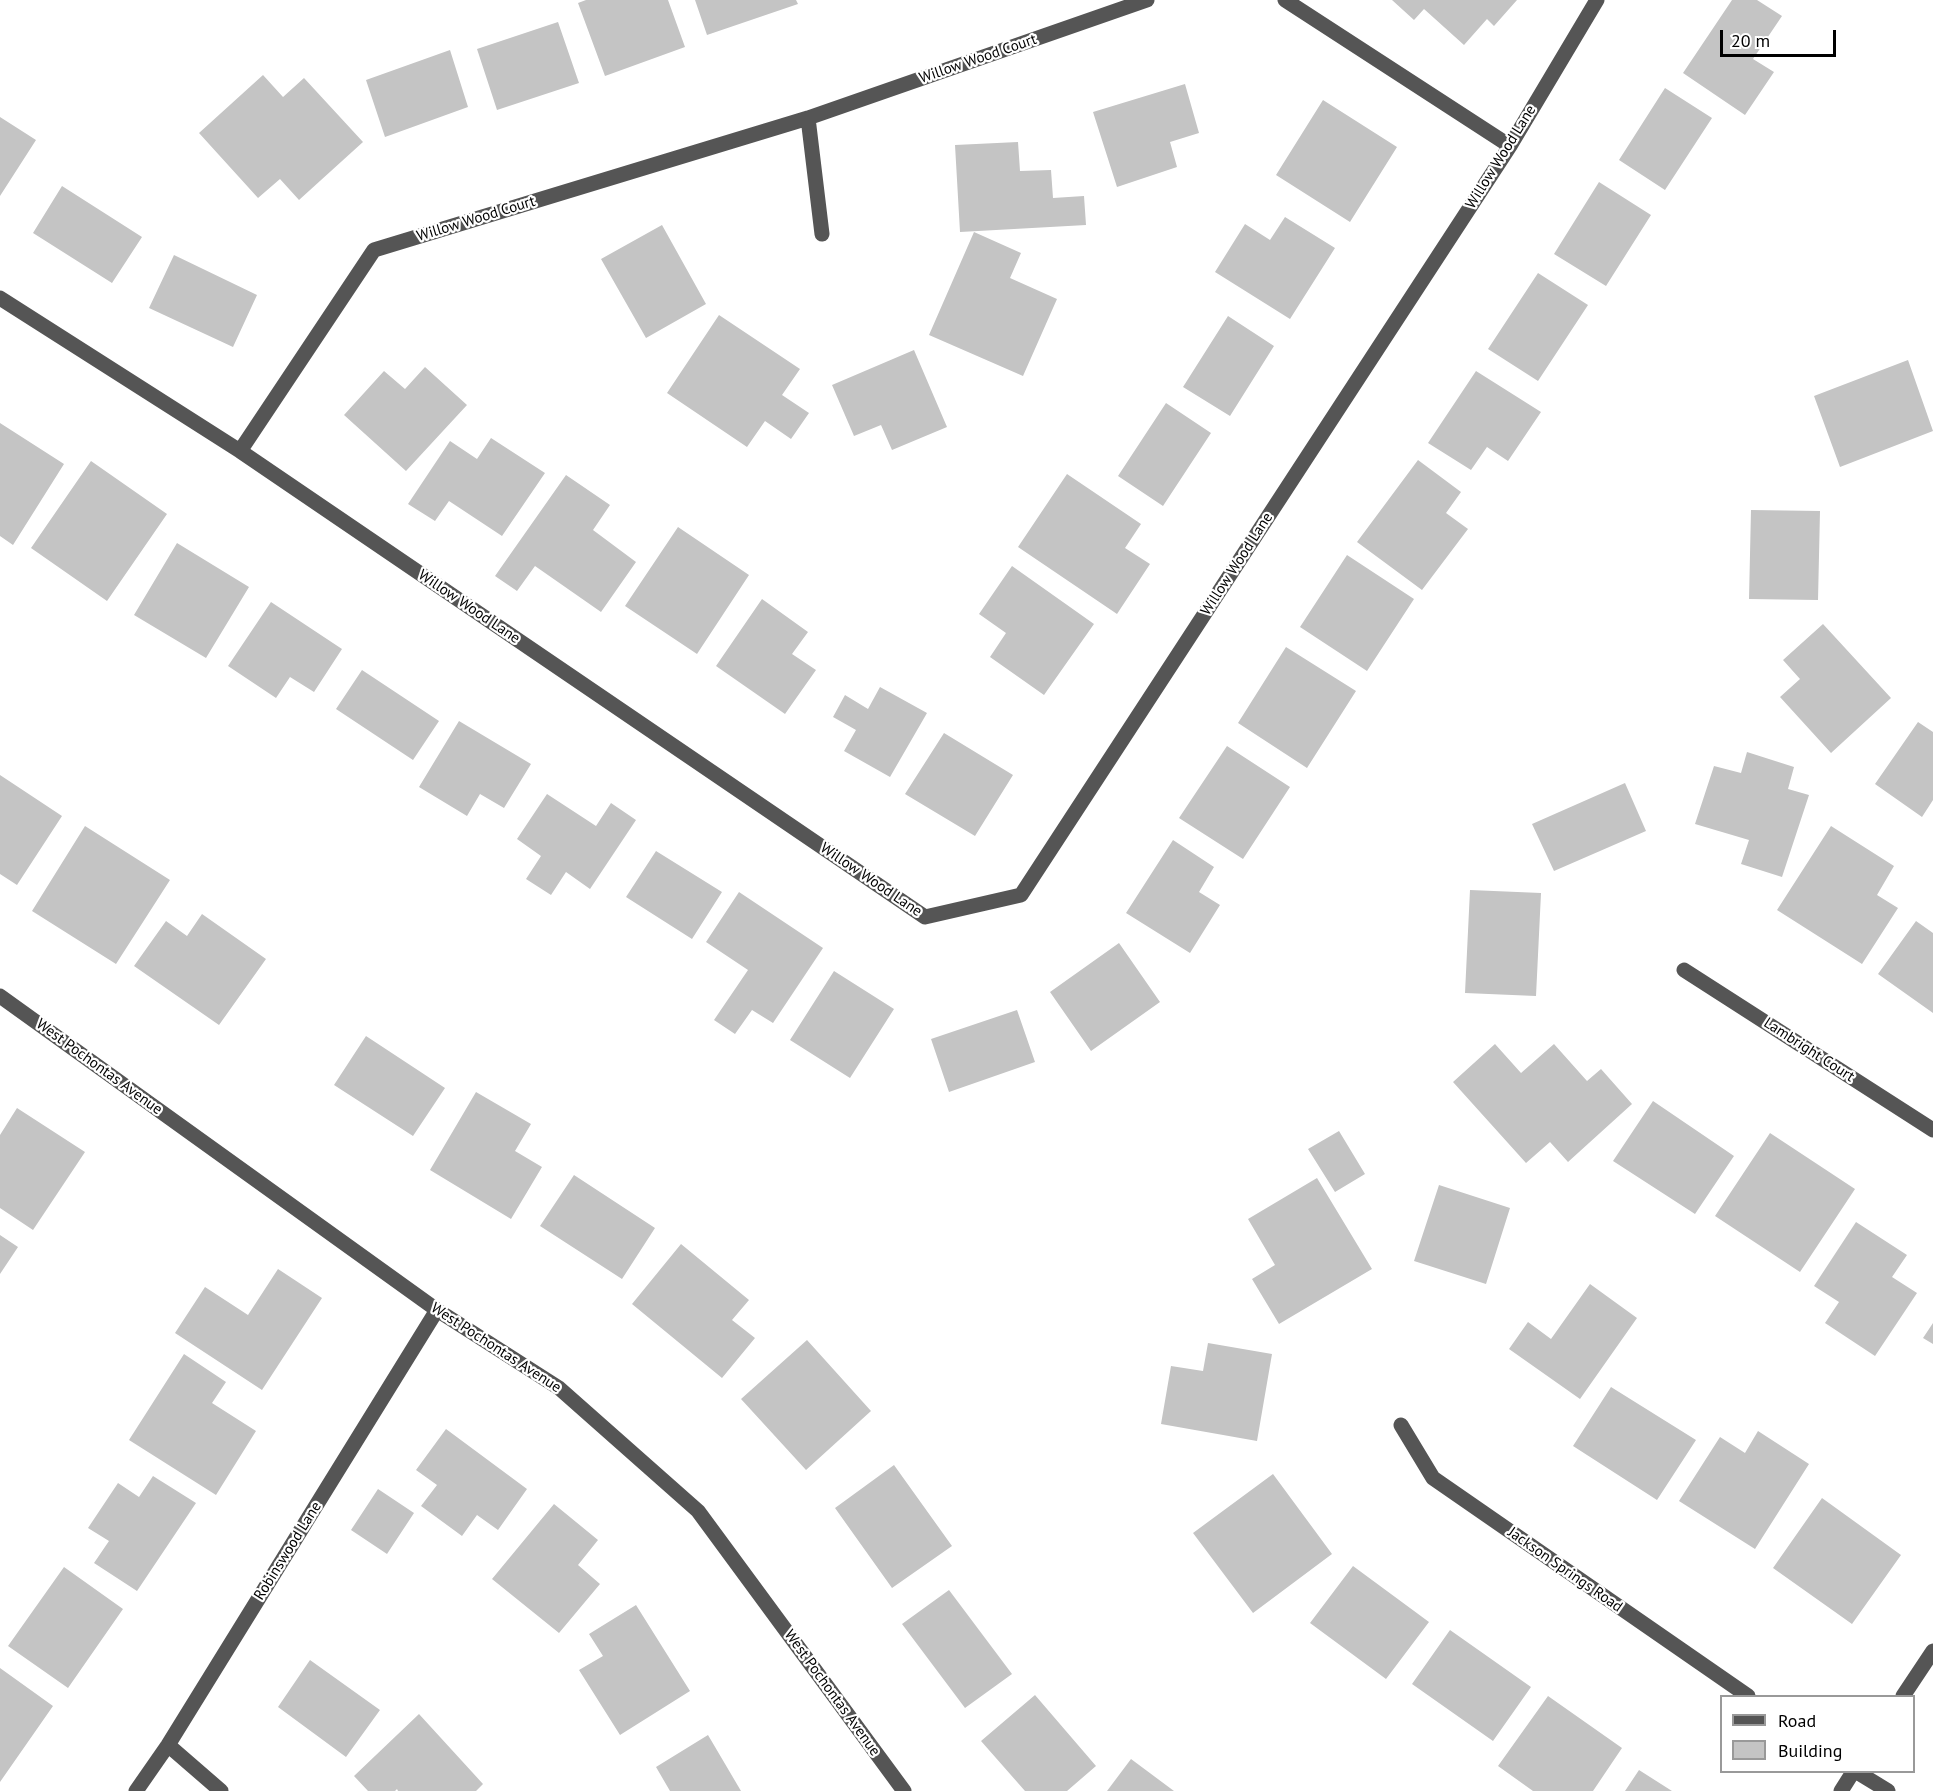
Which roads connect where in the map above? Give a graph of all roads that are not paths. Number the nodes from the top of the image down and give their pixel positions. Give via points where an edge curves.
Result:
1 (1147, 0) edge
2 (1285, 0) edge
3 (1597, 0) edge
4 (808, 118) junction
5 (1510, 146) junction
6 (822, 234) dead end
7 (0, 298) edge
8 (240, 451) junction
9 (1684, 970) dead end
10 (0, 996) edge
11 (1933, 1130) edge
12 (437, 1310) junction
13 (1401, 1425) dead end
14 (1933, 1651) edge
15 (1747, 1695) edge
16 (1904, 1695) edge
17 (168, 1745) junction
18 (1854, 1773) edge
19 (1857, 1773) edge
20 (136, 1791) edge
21 (221, 1791) edge
22 (904, 1791) edge
23 (1841, 1791) edge
24 (1888, 1791) edge

1 - 4 street, Willow Wood Court
2 - 5 street
3 - 5 street, Willow Wood Lane
4 - 6 street
4 - 8 street, Willow Wood Court via 374,250
5 - 8 street, Willow Wood Lane via 1021,895 925,917
7 - 8 street, Willow Wood Lane
9 - 11 street, Lambright Court
10 - 12 street, West Pochontas Avenue
12 - 17 street, Robinswood Lane
12 - 22 street, West Pochontas Avenue via 559,1388 698,1511
13 - 15 street, Jackson Springs Road via 1433,1479
14 - 16 street
17 - 20 street, Robinswood Lane
17 - 21 street
18 - 23 street
19 - 24 street

